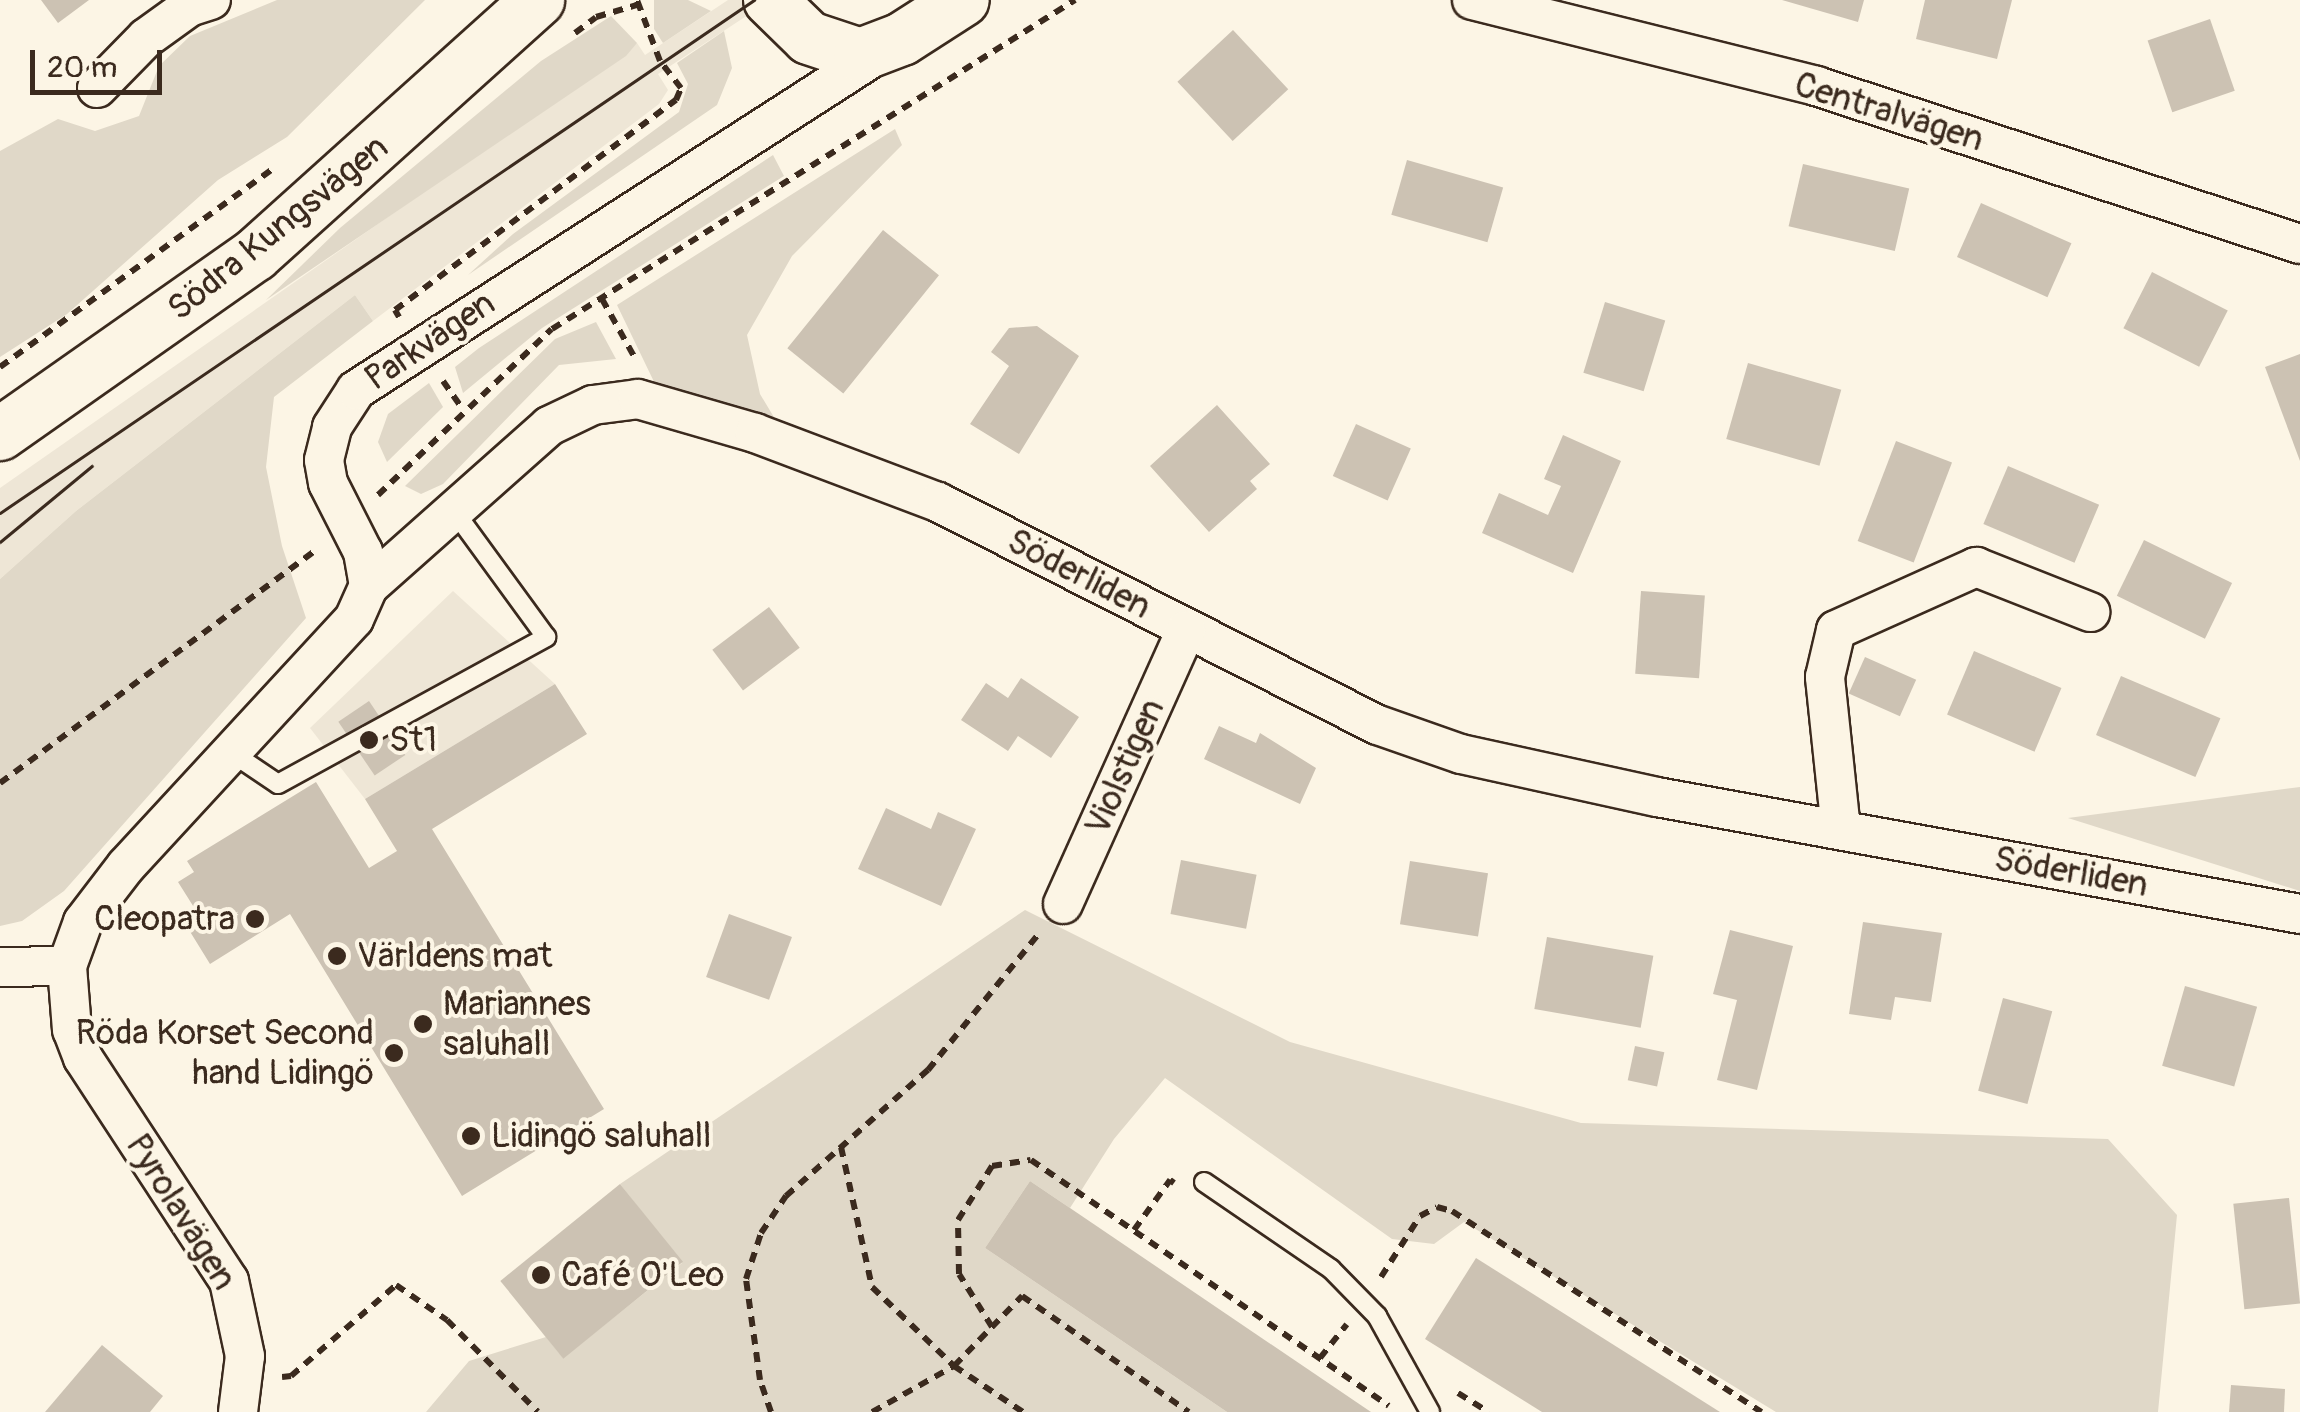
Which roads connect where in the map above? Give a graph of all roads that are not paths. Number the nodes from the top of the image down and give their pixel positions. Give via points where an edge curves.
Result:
1 (211, 0) edge
2 (538, 0) edge
3 (770, 0) edge
4 (963, 0) edge
5 (1472, 0) edge
6 (901, 40) junction
7 (98, 88) dead end
8 (2300, 244) edge
9 (0, 434) edge
10 (452, 508) junction
11 (370, 586) junction
12 (2090, 612) dead end
13 (1186, 630) junction
14 (232, 753) junction
15 (1841, 830) junction
16 (1063, 904) road end
17 (2300, 914) edge
18 (67, 966) junction
19 (0, 967) edge
20 (1204, 1182) road end
21 (242, 1395) edge
22 (1430, 1412) edge

1 - 7 street via 189,7 146,38
2 - 9 main road, Södra Kungsvägen via 255,255
3 - 6 main road via 809,38 842,53
4 - 6 main road
5 - 8 street, Centralvägen via 1816,86
6 - 11 street, Parkvägen via 356,390 332,427 324,460
10 - 11 street, Söderliden
10 - 13 street, Söderliden via 549,426 593,405 638,399 756,433 938,502
10 - 14 lane via 546,637 278,784
11 - 14 street via 328,653
12 - 15 street via 1976,567 1836,630 1825,677
13 - 15 street, Söderliden via 1378,725 1461,754
13 - 16 street, Violstigen
14 - 18 street via 82,922
15 - 17 street, Söderliden
18 - 19 street
18 - 21 street, Pyrolavägen via 72,1030 83,1058 228,1281 240,1314
20 - 22 lane via 1331,1270 1378,1316

